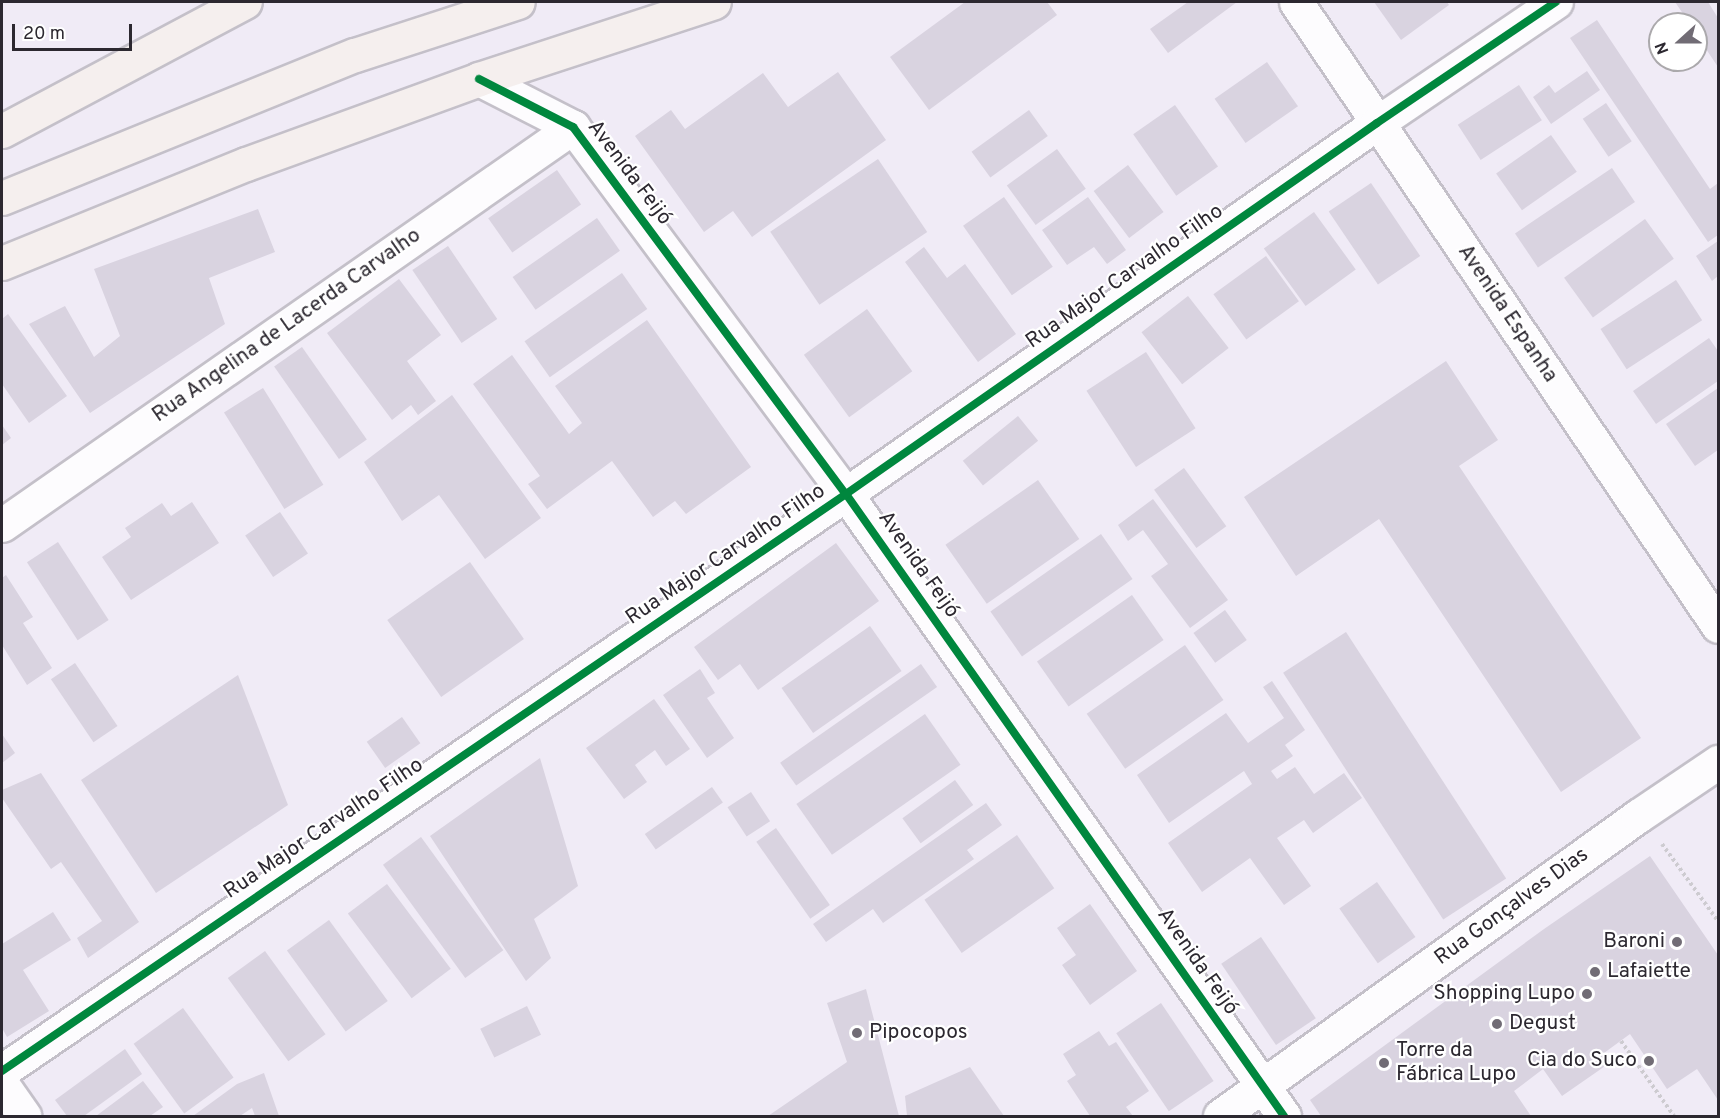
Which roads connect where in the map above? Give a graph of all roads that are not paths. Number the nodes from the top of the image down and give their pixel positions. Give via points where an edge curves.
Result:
1 (245, 2) edge
2 (518, 2) edge
3 (714, 2) edge
4 (1296, 2) edge
5 (1556, 2) edge
6 (479, 79) junction
7 (1377, 123) junction
8 (573, 127) junction
9 (2, 131) edge
10 (2, 198) edge
11 (2, 263) edge
12 (846, 494) junction
13 (2, 525) edge
14 (1719, 626) edge
15 (1719, 762) edge
16 (2, 1071) edge
17 (2, 1084) edge
18 (1262, 1086) junction
19 (24, 1116) edge
20 (1220, 1116) edge
21 (1284, 1116) edge

1 - 9 main road
2 - 10 main road via 355,55
3 - 6 main road
4 - 7 street, Avenida Espanha
5 - 7 street, Rua Major Carvalho Filho
6 - 8 street, Avenida Feijó
6 - 11 main road via 246,164
7 - 12 street, Rua Major Carvalho Filho
7 - 14 street, Avenida Espanha
8 - 12 street, Avenida Feijó
8 - 13 street, Rua Angelina de Lacerda Carvalho
12 - 16 street, Rua Major Carvalho Filho
12 - 18 street, Avenida Feijó
15 - 18 street, Rua Gonçalves Dias
17 - 19 street
18 - 20 street, Rua Gonçalves Dias
18 - 21 street, Avenida Feijó

